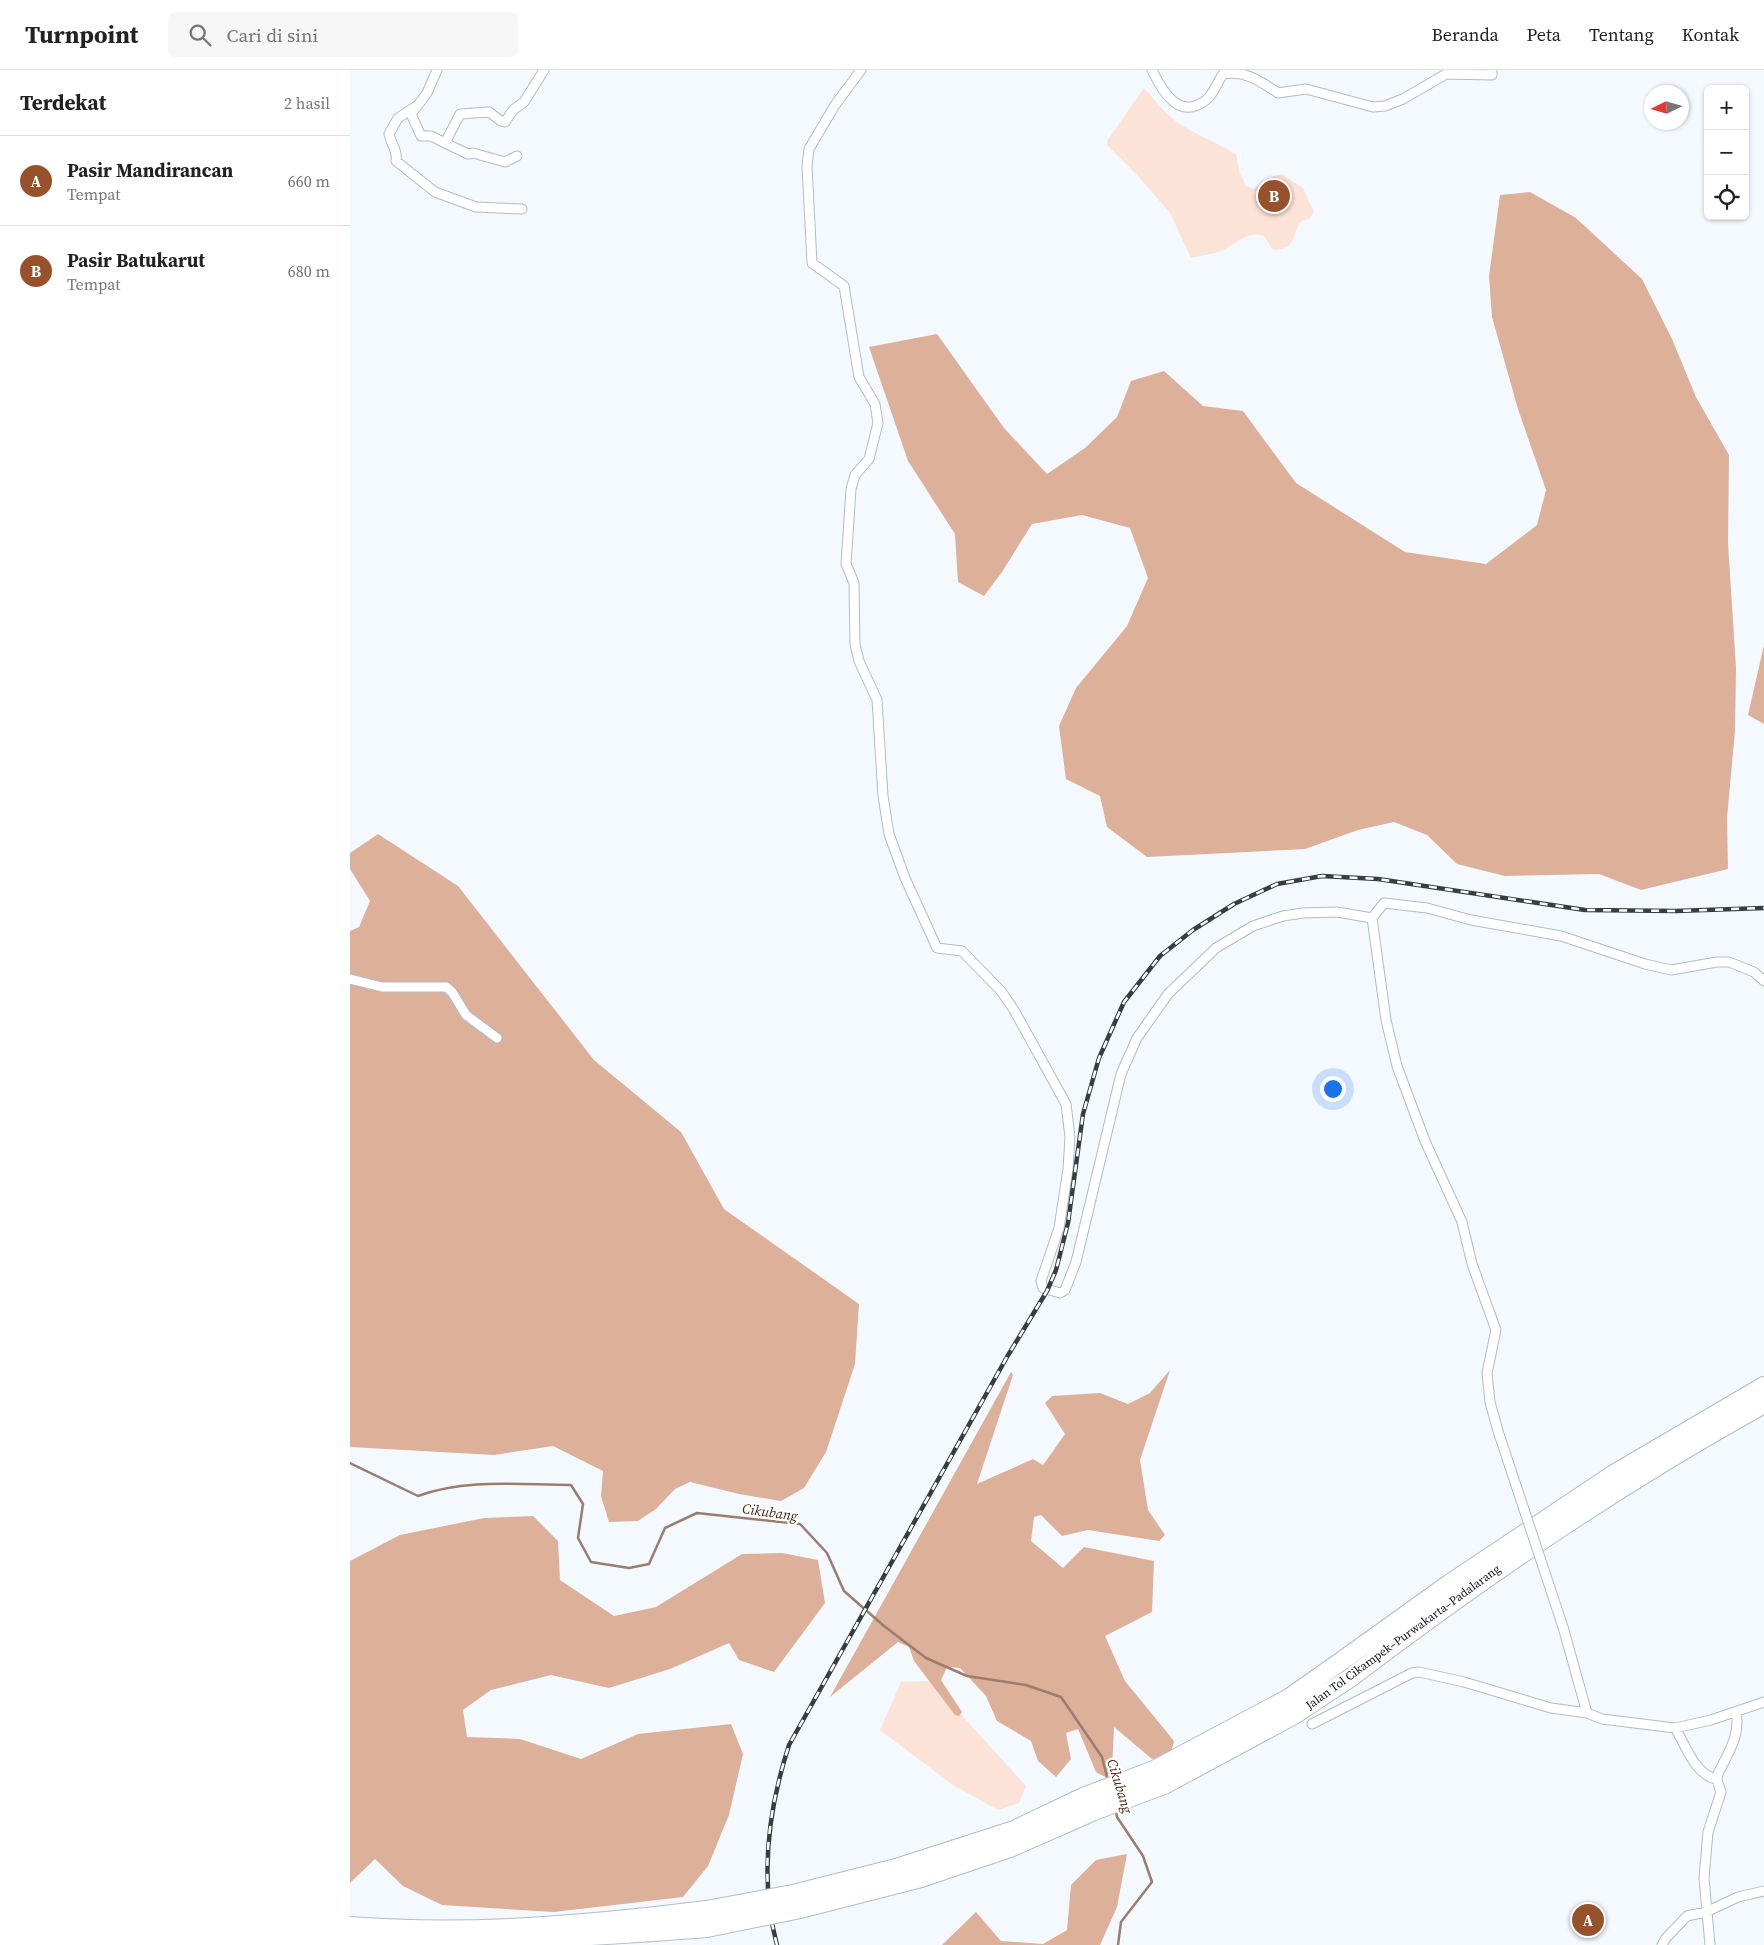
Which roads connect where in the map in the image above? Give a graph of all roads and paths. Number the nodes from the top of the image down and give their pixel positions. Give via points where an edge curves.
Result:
1 (437, 70) edge
2 (544, 70) edge
3 (861, 70) edge
4 (1152, 70) edge
5 (1492, 70) edge
6 (418, 105) junction
7 (444, 144) junction
8 (517, 156) dead end
9 (522, 209) dead end
10 (1372, 918) junction
11 (350, 978) edge
12 (1764, 981) edge
13 (498, 1038) dead end
14 (1764, 1386) edge
15 (1764, 1404) edge
16 (1764, 1702) edge
17 (1736, 1712) junction
18 (1587, 1713) junction
19 (1312, 1724) dead end
20 (1676, 1728) junction
21 (1717, 1780) junction
22 (1764, 1891) edge
23 (1706, 1912) junction
24 (350, 1926) edge
25 (350, 1940) edge
26 (1662, 1945) edge
27 (1710, 1945) edge

1 - 6 street
2 - 7 street via 524,102 505,122 489,112 460,114
3 - 10 street via 813,140 807,163 812,263 844,286 859,377 875,404 878,417 870,456 854,478 851,489 846,564 854,583 855,644 877,700 887,826 904,878 936,948 962,951 1001,991 1066,1104 1070,1137 1068,1169 1059,1228 1041,1281 1043,1288 1060,1293 1070,1279 1121,1074 1137,1038 1168,994 1216,948 1253,926 1303,913 1337,912
4 - 5 street via 1161,89 1173,103 1187,108 1207,100 1223,74 1237,71 1278,93 1306,89 1373,107 1403,98 1446,74 1492,75
6 - 7 street via 411,114 421,136 431,136
6 - 9 street via 398,118 389,134 397,151 396,161 435,192 476,207
7 - 8 street via 468,154 505,162
10 - 12 street via 1384,903 1427,908 1471,920 1561,936 1671,970 1729,962 1754,972
10 - 18 street, bridge via 1386,1020 1397,1066 1424,1141 1462,1222 1472,1264 1496,1330 1487,1373 1490,1402 1563,1627
11 - 13 street via 382,987 446,987 466,1014
14 - 24 highway, Jalan Tol Cikampek–Purwakarta–Padalarang, bridge via 1614,1474 1449,1584 1289,1698 1154,1770 1083,1797 1014,1830 896,1868 793,1894 706,1910 601,1923 495,1929 407,1930
15 - 25 highway, Jalan Tol Cikampek–Purwakarta–Padalarang, bridge via 1677,1452 1564,1524 1294,1715 1164,1785 1010,1848 921,1878 800,1909 707,1928 499,1941 406,1943
16 - 17 street
17 - 20 street
17 - 21 street via 1735,1740
18 - 19 street via 1551,1708 1419,1672
18 - 20 street via 1602,1719
20 - 21 street via 1698,1770
21 - 23 street via 1721,1792 1708,1832 1705,1862
22 - 23 street via 1738,1897
23 - 26 street via 1687,1916
23 - 27 street

